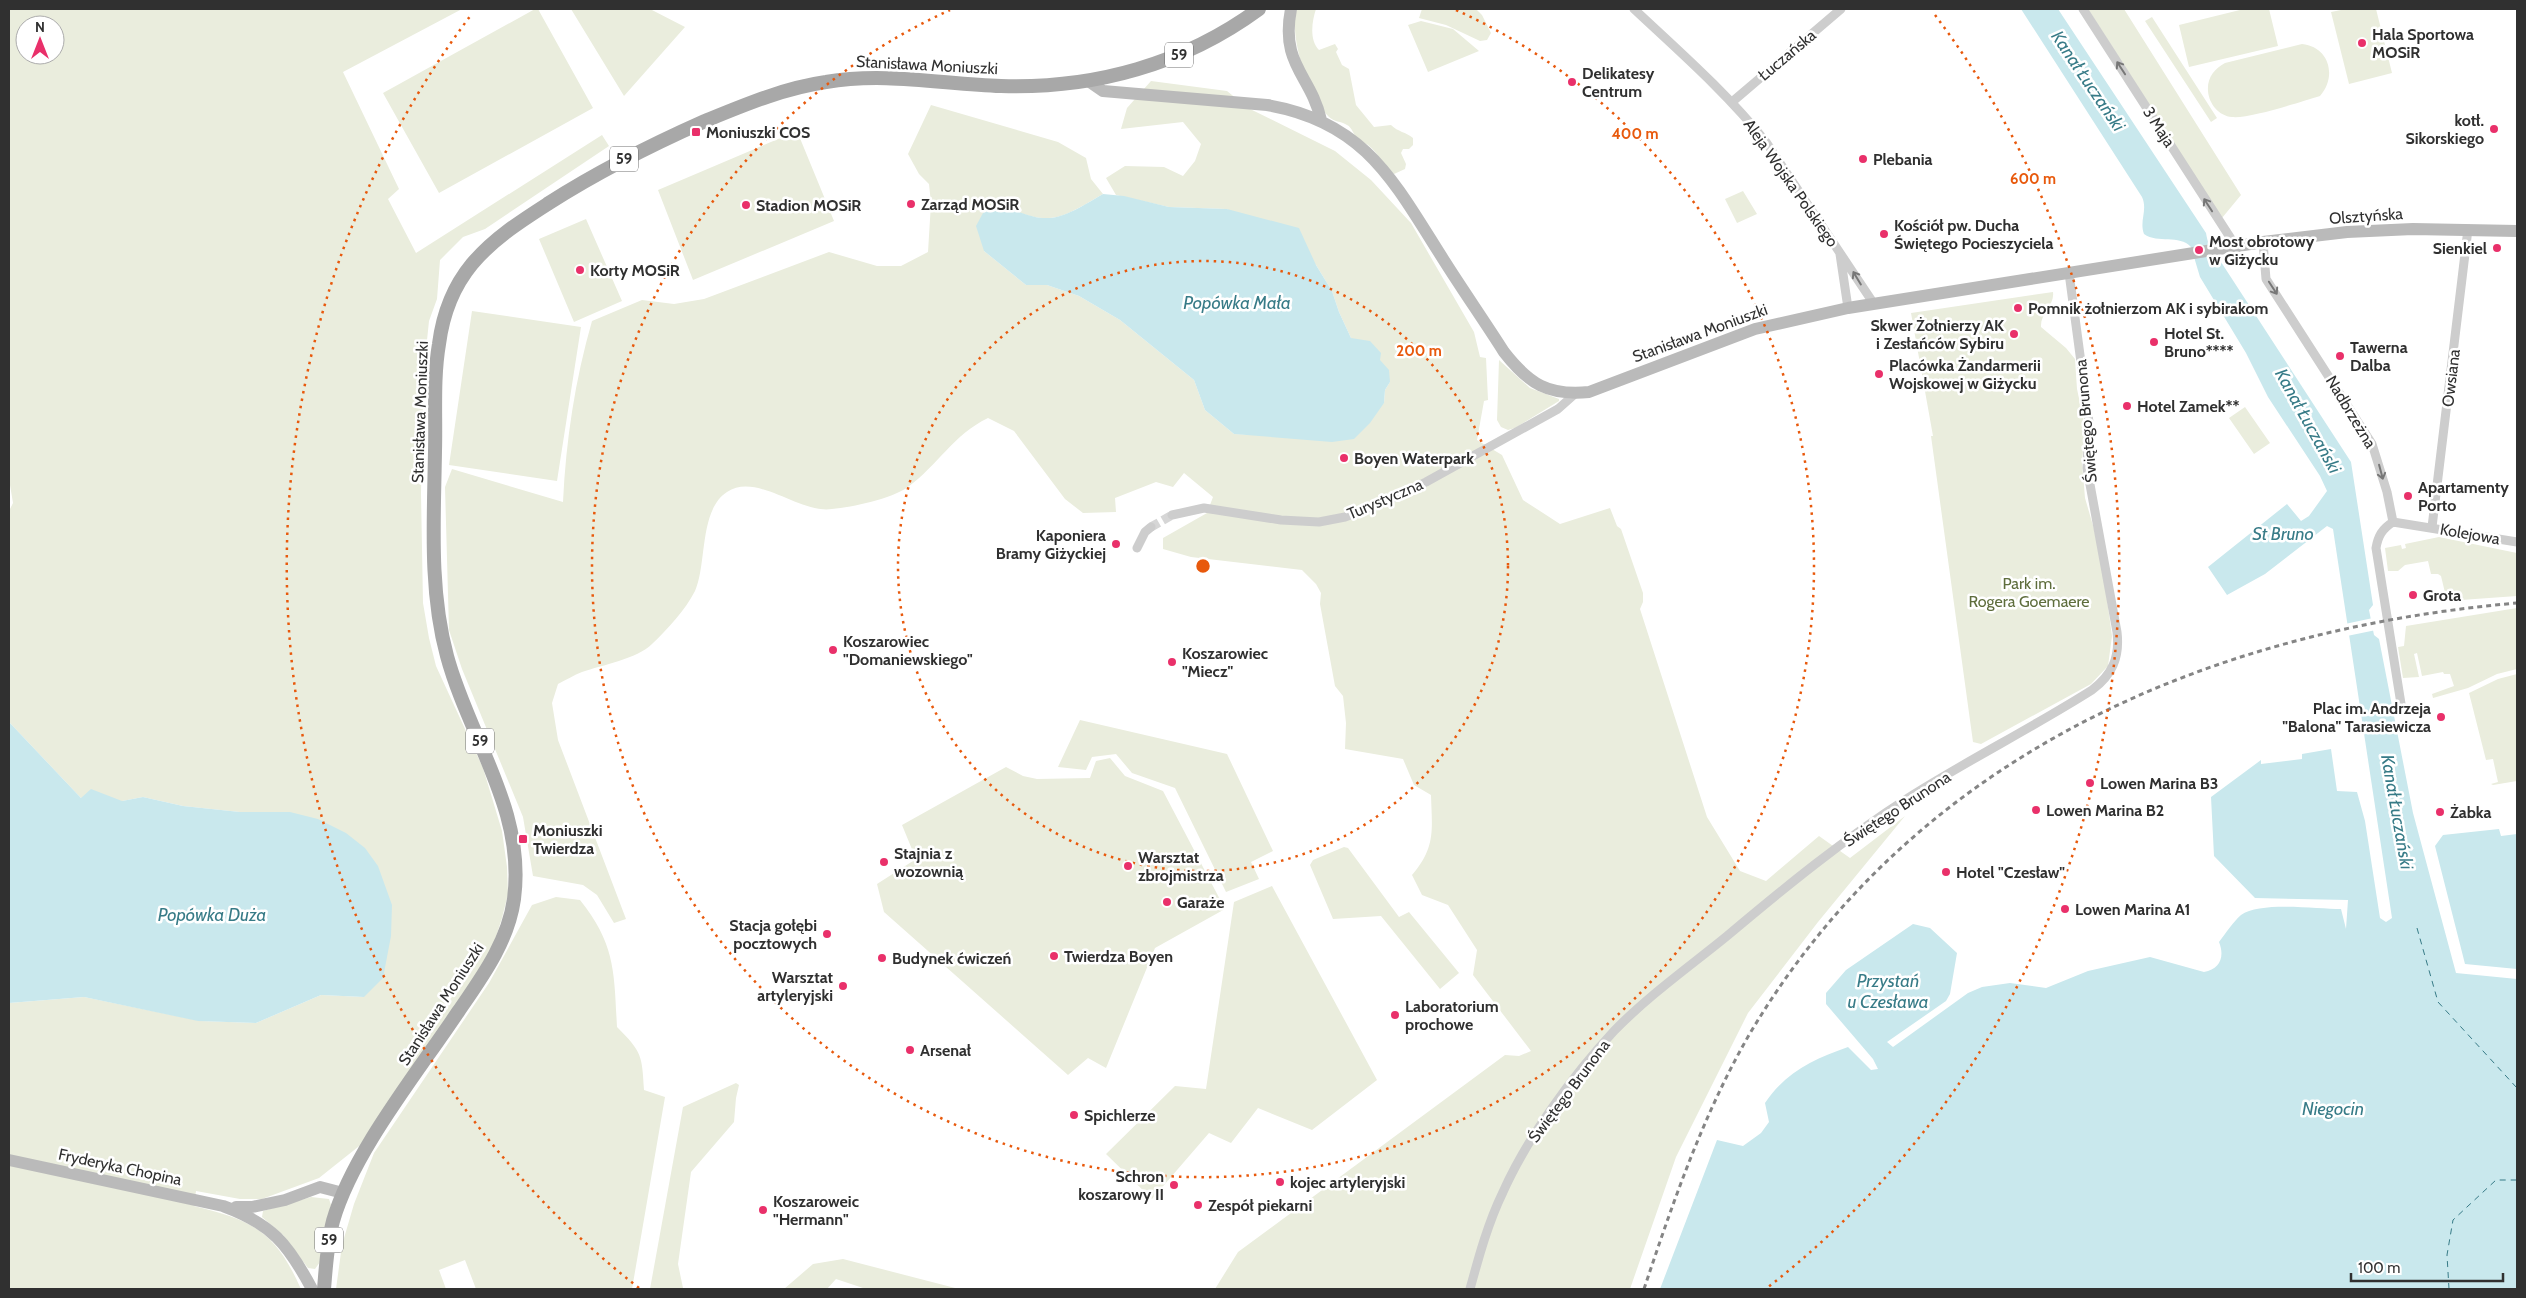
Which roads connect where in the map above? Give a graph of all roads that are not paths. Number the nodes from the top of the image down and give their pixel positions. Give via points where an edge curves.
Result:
1 (1259, 9) edge
2 (1291, 9) edge
3 (1634, 9) edge
4 (1841, 9) edge
5 (2083, 9) edge
6 (1090, 82) junction
7 (1732, 102) junction
8 (1321, 120) junction
9 (2468, 229) junction
10 (2517, 231) edge
11 (2263, 242) junction
12 (2235, 245) junction
13 (2218, 248) joint
14 (1840, 254) junction
15 (2069, 273) junction
16 (1874, 304) junction
17 (1848, 308) junction
18 (1576, 393) junction
19 (1172, 515) tunnel mouth
20 (2393, 522) junction
21 (1151, 527) tunnel mouth
22 (2432, 527) junction
23 (2517, 540) edge
24 (1137, 548) dead end
25 (2402, 710) dead end
26 (9, 1160) edge
27 (343, 1193) junction
28 (223, 1206) junction
29 (312, 1289) edge
30 (324, 1289) edge
31 (1470, 1289) edge

1 - 6 main road, 59 via 1237,25 1179,55
2 - 8 street via 1292,55 1318,106
3 - 7 street, Aleja Wojska Polskiego
4 - 7 street, Łuczańska
12 -> 5 street, 3 Maja
6 - 8 street, Stanisława Moniuszki via 1103,91 1267,105
6 - 27 main road, Stanisława Moniuszki / 59 via 1000,86 855,78 809,84 774,94 697,125 596,173 514,225 470,266 448,302 438,352 434,529 436,591 449,663 499,787 510,826 516,865 514,899 510,918 494,956 360,1160
7 - 14 street, Aleja Wojska Polskiego via 1766,142
8 - 18 street, Stanisława Moniuszki via 1363,148 1406,199 1517,369 1542,388
9 - 10 street, Olsztyńska
9 - 11 street, Olsztyńska via 2347,232
9 - 22 street, Owsiana
11 - 12 street, Olsztyńska
11 -> 20 street, Nadbrzeżna via 2266,279 2372,444
12 - 13 street, Olsztyńska
13 - 15 street, Stanisława Moniuszki
16 -> 14 street, Aleja Wojska Polskiego
14 - 17 street, Aleja Wojska Polskiego
15 - 16 street, Stanisława Moniuszki
15 - 31 street, Świętego Brunona via 2089,422 2087,468 2117,632 2118,649 2112,670 2092,690 1874,821 1783,889 1615,1030 1566,1091 1520,1158 1502,1192
16 - 17 street, Stanisława Moniuszki
17 - 18 street, Stanisława Moniuszki via 1755,329 1590,392
18 - 19 street, Turystyczna via 1558,409 1426,482 1345,517 1318,522 1280,520 1204,508
20 - 22 street, Kolejowa
20 - 25 street via 2381,533 2376,548
21 - 24 street
22 - 23 street, Kolejowa
26 - 28 street, Fryderyka Chopina
27 - 28 street via 320,1187 285,1200 252,1207
27 - 30 main road, Stanisława Moniuszki / 59 via 329,1238
28 - 29 street via 252,1217 267,1228 300,1266

